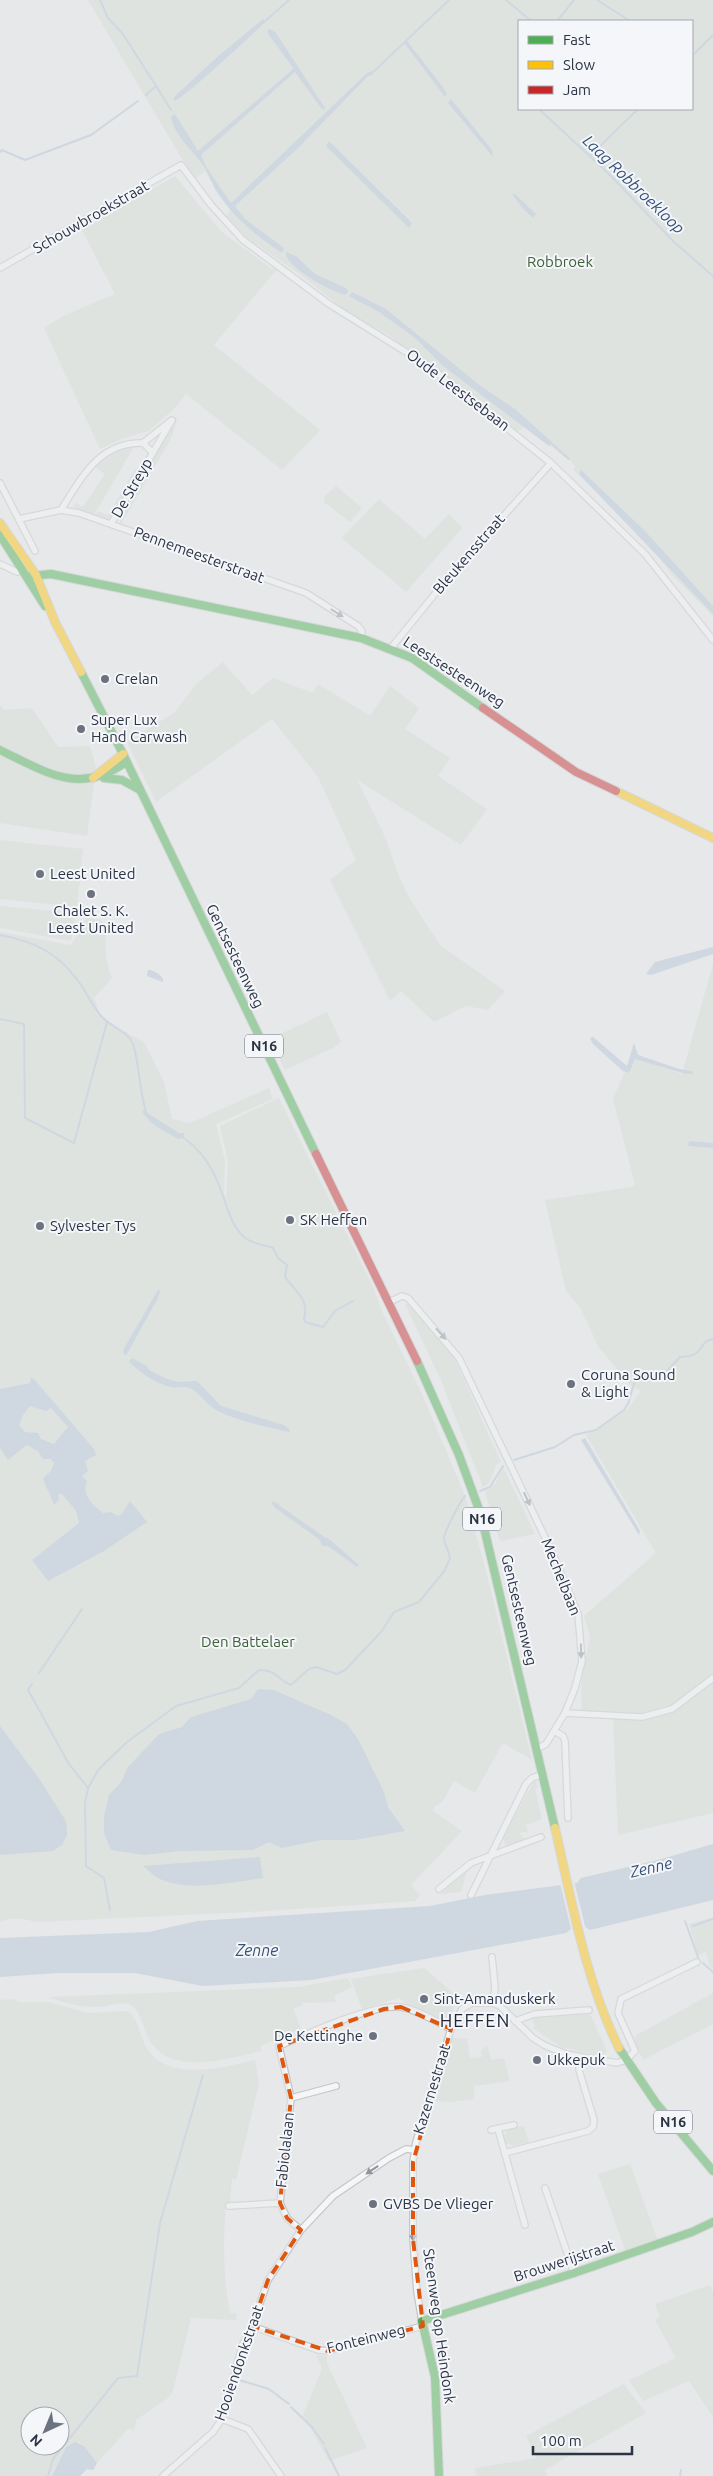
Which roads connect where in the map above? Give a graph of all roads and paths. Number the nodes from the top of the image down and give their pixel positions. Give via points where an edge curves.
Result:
1 (181, 165) joint
2 (0, 268) edge
3 (143, 443) junction
4 (153, 453) junction
5 (551, 463) junction
6 (0, 483) edge
7 (61, 510) junction
8 (19, 519) junction
9 (0, 523) edge
10 (111, 524) junction
11 (0, 535) edge
12 (35, 551) dead end
13 (0, 564) edge
14 (17, 572) dead end
15 (36, 575) junction
16 (28, 577) junction
17 (56, 622) junction
18 (361, 638) junction
19 (713, 640) edge
20 (391, 648) junction
21 (0, 750) edge
22 (124, 758) junction
23 (104, 778) junction
24 (92, 779) junction
25 (140, 790) junction
26 (713, 838) edge
27 (390, 1302) junction
28 (713, 1678) edge
29 (565, 1713) junction
30 (554, 1731) junction
31 (537, 1749) junction
32 (543, 1774) junction
33 (568, 1818) dead end
34 (542, 1837) dead end
35 (491, 1854) junction
36 (439, 1889) dead end
37 (471, 1895) dead end
38 (492, 1957) dead end
39 (697, 1962) dead end
40 (493, 2003) junction
41 (589, 2010) dead end
42 (515, 2021) junction
43 (451, 2029) junction
44 (580, 2057) junction
45 (626, 2060) junction
46 (336, 2086) dead end
47 (290, 2098) junction
48 (514, 2125) dead end
49 (498, 2128) junction
50 (491, 2130) dead end
51 (415, 2150) junction
52 (505, 2153) junction
53 (713, 2171) edge
54 (545, 2188) dead end
55 (280, 2203) junction
56 (230, 2206) dead end
57 (713, 2222) edge
58 (524, 2225) dead end
59 (301, 2230) junction
60 (574, 2273) junction
61 (423, 2323) junction
62 (252, 2326) junction
63 (222, 2419) junction
64 (163, 2476) edge
65 (281, 2476) edge
66 (439, 2476) edge

1 - 2 street, Schouwbroekstraat
1 - 5 street, Oude Leestsebaan via 216,212 243,240 329,304 430,367
3 - 4 street, De Streyp
3 - 4 street, De Streyp via 172,420
3 - 7 street via 126,443 91,465
4 - 10 street, De Streyp
5 - 19 street, Oude Leestsebaan via 645,554
5 - 20 street, Bleukensstraat via 459,565
6 - 8 street
7 - 8 street, Pennemeesterstraat
7 - 10 street, Pennemeesterstraat
8 - 12 street
9 - 15 main road, Gentsesteenweg / N16
10 -> 18 street, Pennemeesterstraat via 306,593 358,626 362,631
11 - 16 main road, Gentsesteenweg / N16
13 - 14 street
15 - 16 main road, Leestsesteenweg
15 - 17 main road, Gentsesteenweg / N16
15 - 18 main road, Leestsesteenweg via 61,576
16 - 17 main road, Gentsesteenweg / N16
17 - 22 main road, Gentsesteenweg / N16
18 - 20 main road, Leestsesteenweg
20 - 26 main road, Leestsesteenweg via 438,675 576,772
21 - 24 main road via 61,778
22 - 23 main road
22 - 24 main road
22 - 25 main road, Gentsesteenweg / N16
23 - 24 main road
23 - 25 main road via 122,780
25 - 27 main road, Gentsesteenweg / N16
27 -> 29 street, Mechelbaan via 402,1296 408,1298 459,1358 552,1552 578,1614 582,1661 576,1688
27 - 31 main road, Gentsesteenweg / N16 via 445,1422 481,1515
28 - 29 street via 672,1708 642,1717
29 - 30 street, Mechelbaan
30 - 31 street, Mechelbaan via 546,1744
30 - 33 street via 565,1741
31 - 32 main road, Gentsesteenweg / N16
32 - 35 street via 526,1784
32 - 45 main road, Gentsesteenweg / N16 via 578,1928 598,1998
34 - 35 street
35 - 36 street via 465,1867
35 - 37 street
38 - 40 street via 496,1987
39 - 45 street via 621,1999 618,2013 635,2051
40 - 42 street
40 - 43 street, Kazernestraat via 472,2003 462,2009
41 - 42 street via 535,2014
42 - 44 street via 544,2045
43 - 47 street, Fabiolalaan via 412,2011 394,2007 348,2019 279,2046
43 - 51 street, Kazernestraat
44 - 45 street via 616,2062
44 - 52 street via 579,2070 594,2120 593,2127
45 - 53 main road, N16
46 - 47 street, Fabiolalaan
47 - 55 street, Fabiolalaan
48 - 49 street
49 - 50 street
49 - 52 street
51 -> 59 street, Hooiendonkstraat via 406,2149 389,2158 333,2196
51 -> 61 street, Steenweg op Heindonk via 413,2239
52 - 58 street
54 - 60 street
55 - 56 street, Fabiolalaan
55 - 59 street, Fabiolalaan via 287,2218
57 - 60 main road, Brouwerijstraat
59 - 62 street, Hooiendonkstraat via 276,2264
60 - 61 main road, Brouwerijstraat
61 - 62 street, Fonteinweg via 328,2351
61 - 66 main road, Steenweg op Heindonk via 435,2377
62 - 63 street, Hooiendonkstraat via 242,2346
63 - 64 street, Hooiendonkstraat via 213,2432
63 - 65 street via 248,2430

